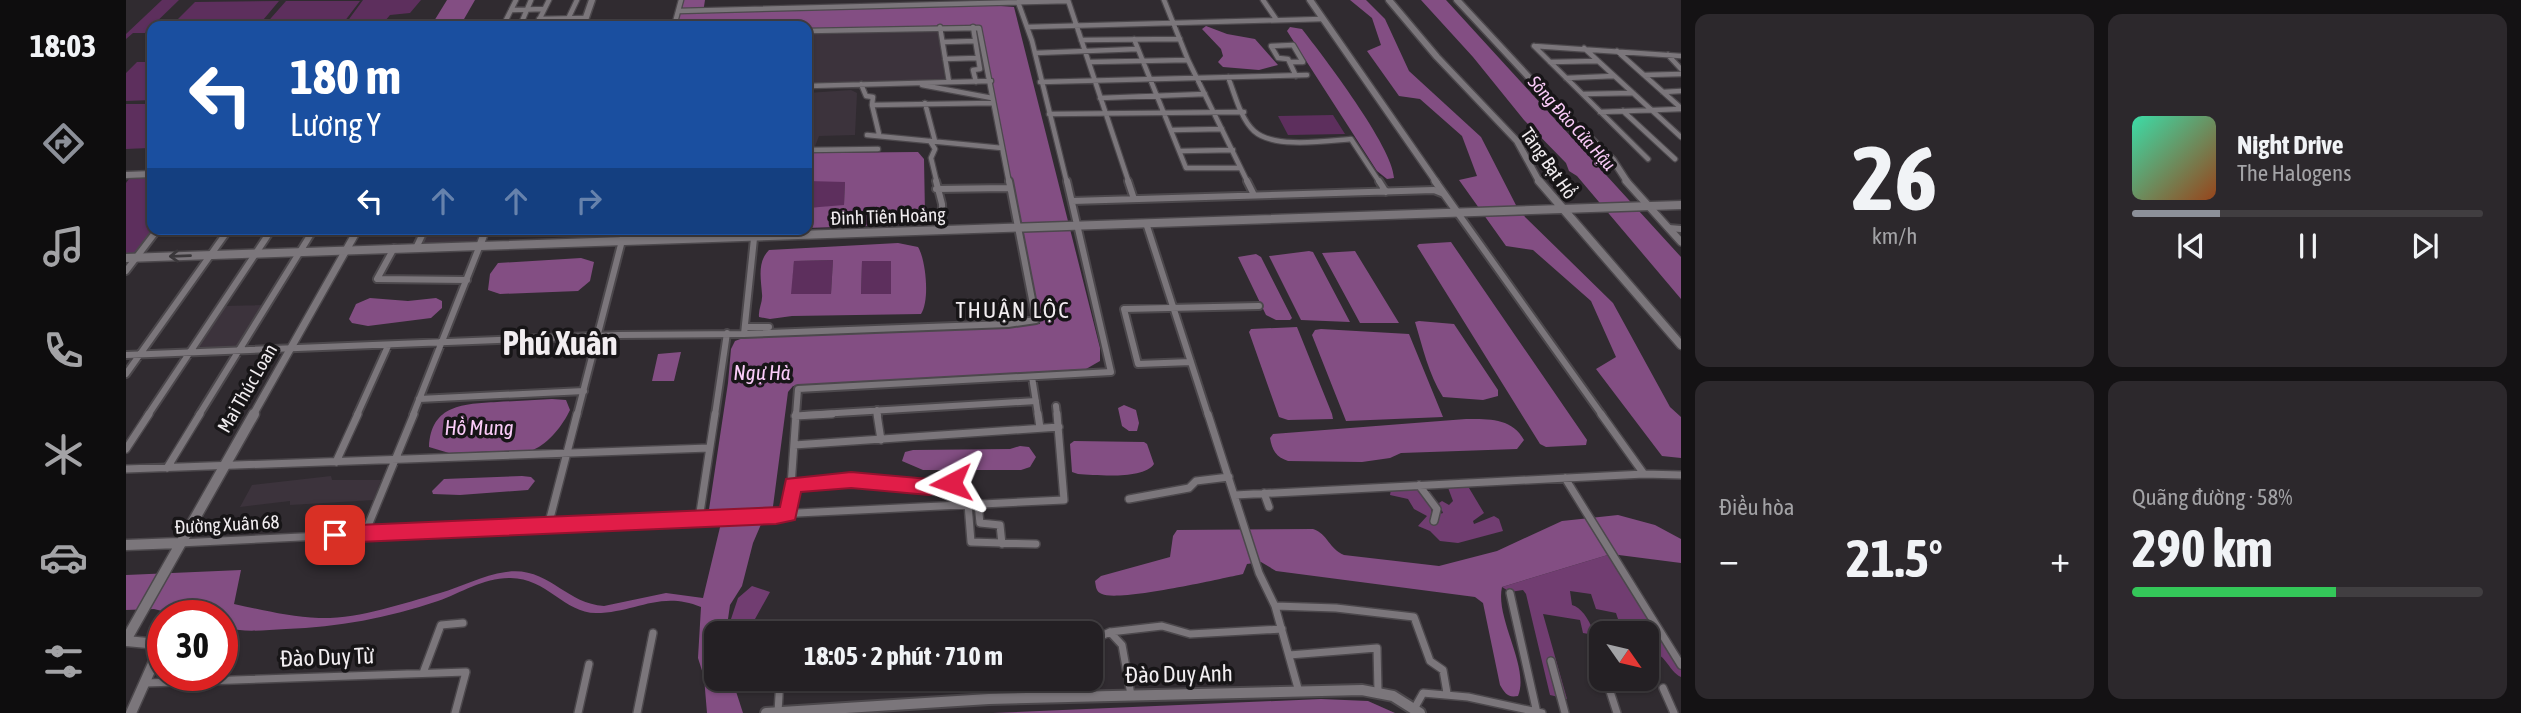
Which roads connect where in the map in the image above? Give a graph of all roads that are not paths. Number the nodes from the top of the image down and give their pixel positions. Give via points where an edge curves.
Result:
1 (516, 0) edge
2 (531, 0) edge
3 (549, 0) edge
4 (577, 0) edge
5 (592, 0) edge
6 (681, 0) edge
7 (710, 0) edge
8 (793, 0) edge
9 (826, 0) edge
10 (858, 0) edge
11 (1068, 0) edge
12 (1164, 0) edge
13 (1263, 0) edge
14 (1310, 0) edge
15 (1389, 0) edge
16 (1457, 0) edge
17 (981, 1) edge
18 (916, 2) edge
19 (940, 2) edge
20 (962, 2) edge
21 (1018, 2) junction
22 (858, 6) junction
23 (826, 7) junction
24 (792, 8) junction
25 (544, 9) junction
26 (511, 10) junction
27 (526, 10) junction
28 (706, 10) junction
29 (679, 11) junction
30 (585, 18) junction
31 (540, 19) joint
32 (568, 19) junction
33 (1276, 19) junction
34 (1322, 19) junction
35 (506, 21) edge
36 (522, 21) edge
37 (584, 21) edge
38 (676, 21) edge
39 (1171, 23) junction
40 (1076, 26) junction
41 (940, 27) junction
42 (973, 27) junction
43 (1027, 27) junction
44 (812, 31) edge
45 (1133, 39) junction
46 (1180, 39) junction
47 (1081, 40) junction
48 (975, 41) junction
49 (943, 42) junction
50 (1584, 48) junction
51 (1138, 49) junction
52 (1085, 51) junction
53 (1617, 51) junction
54 (1035, 53) junction
55 (1668, 55) junction
56 (1681, 56) edge
57 (977, 58) junction
58 (945, 59) junction
59 (1188, 60) junction
60 (1143, 61) junction
61 (1598, 61) junction
62 (1088, 62) junction
63 (1290, 62) junction
64 (1550, 62) junction
65 (1681, 71) edge
66 (1644, 75) junction
67 (1614, 76) junction
68 (1228, 77) junction
69 (1566, 78) junction
70 (1198, 79) junction
71 (1150, 80) junction
72 (991, 81) junction
73 (1095, 81) junction
74 (949, 82) junction
75 (976, 82) junction
76 (1041, 82) junction
77 (915, 83) junction
78 (861, 84) junction
79 (812, 86) edge
80 (1681, 91) edge
81 (1663, 92) junction
82 (1633, 93) junction
83 (1205, 94) junction
84 (1582, 94) junction
85 (1155, 96) junction
86 (1100, 97) junction
87 (993, 100) junction
88 (925, 103) junction
89 (872, 105) junction
90 (1681, 108) edge
91 (1652, 110) junction
92 (1623, 111) junction
93 (1214, 112) junction
94 (1244, 112) junction
95 (1600, 112) junction
96 (1105, 113) junction
97 (1163, 113) junction
98 (1049, 114) junction
99 (1222, 129) junction
100 (1172, 130) junction
101 (879, 134) junction
102 (867, 135) dead end
103 (1681, 136) edge
104 (932, 141) junction
105 (1002, 148) junction
106 (878, 149) dead end
107 (1233, 149) junction
108 (812, 150) edge
109 (1181, 151) junction
110 (1648, 159) dead end
111 (1675, 159) dead end
112 (1240, 168) junction
113 (147, 174) edge
114 (127, 176) edge
115 (1010, 188) junction
116 (1436, 188) junction
117 (936, 189) junction
118 (1386, 192) junction
119 (1254, 195) junction
120 (1134, 199) junction
121 (1072, 201) junction
122 (1648, 205) junction
123 (1681, 205) edge
124 (1562, 208) junction
125 (1457, 212) junction
126 (1146, 223) junction
127 (1076, 226) junction
128 (1020, 228) junction
129 (1669, 228) junction
130 (1681, 229) edge
131 (943, 230) junction
132 (812, 232) edge
133 (154, 235) edge
134 (225, 235) edge
135 (268, 235) edge
136 (310, 235) edge
137 (355, 235) edge
138 (422, 235) edge
139 (484, 235) edge
140 (624, 235) edge
141 (722, 235) edge
142 (755, 235) edge
143 (622, 241) junction
144 (1681, 242) edge
145 (480, 246) junction
146 (416, 247) junction
147 (394, 248) junction
148 (346, 250) junction
149 (300, 251) junction
150 (257, 253) junction
151 (211, 255) junction
152 (137, 257) junction
153 (126, 258) edge
154 (126, 271) edge
155 (467, 279) junction
156 (1259, 306) dead end
157 (1174, 308) junction
158 (746, 327) junction
159 (769, 327) dead end
160 (727, 333) junction
161 (744, 334) junction
162 (596, 336) junction
163 (443, 343) junction
164 (1681, 345) edge
165 (388, 346) junction
166 (290, 349) junction
167 (241, 350) junction
168 (190, 352) junction
169 (126, 355) edge
170 (139, 355) junction
171 (1191, 362) junction
172 (126, 374) edge
173 (1032, 377) junction
174 (584, 391) junction
175 (419, 399) junction
176 (1036, 401) junction
177 (1056, 406) dead end
178 (877, 410) junction
179 (795, 416) junction
180 (1059, 427) junction
181 (1040, 428) junction
182 (881, 440) junction
183 (794, 445) junction
184 (709, 448) junction
185 (126, 449) edge
186 (568, 453) junction
187 (396, 460) junction
188 (336, 462) junction
189 (223, 466) junction
190 (167, 468) junction
191 (126, 469) edge
192 (1644, 474) junction
193 (1681, 475) edge
194 (1229, 477) junction
195 (1565, 478) junction
196 (965, 479) dead end
197 (792, 484) junction
198 (1419, 485) junction
199 (1264, 493) junction
200 (1235, 495) junction
201 (1129, 499) dead end
202 (968, 504) junction
203 (978, 504) junction
204 (1269, 507) dead end
205 (789, 514) junction
206 (703, 519) junction
207 (1434, 521) dead end
208 (548, 526) junction
209 (365, 533) junction
210 (179, 543) junction
211 (1002, 544) junction
212 (1036, 544) dead end
213 (126, 545) edge
214 (1510, 593) dead end
215 (1275, 606) junction
216 (463, 623) dead end
217 (1282, 629) junction
218 (1110, 632) junction
219 (653, 633) dead end
220 (1103, 635) edge
221 (126, 641) edge
222 (1289, 655) junction
223 (1551, 662) dead end
224 (589, 664) dead end
225 (1681, 666) edge
226 (423, 673) junction
227 (146, 683) junction
228 (1663, 688) dead end
229 (779, 691) edge
230 (1378, 691) junction
231 (1610, 691) edge
232 (1299, 692) junction
233 (1447, 693) junction
234 (1131, 695) junction
235 (1417, 711) edge
236 (778, 712) edge
237 (1535, 712) edge
238 (131, 713) edge
239 (454, 713) edge
240 (578, 713) edge
241 (637, 713) edge
242 (766, 713) edge
243 (1565, 713) edge
244 (1617, 713) edge
245 (1674, 713) edge

1 - 26 street
2 - 27 street
3 - 25 street
4 - 32 street
5 - 30 street
6 - 29 street
7 - 28 street
8 - 24 street
9 - 23 street
10 - 22 street
11 - 21 street
11 - 40 street
12 - 39 street
13 - 33 street
14 - 34 street
15 - 124 main road, Tăng Bạt Hổ via 1517,141 1541,184
16 - 122 street via 1613,160
17 - 20 street
17 - 21 street
18 - 19 street
18 - 22 street
19 - 20 street
21 - 43 street
22 - 23 street
23 - 24 street
24 - 28 street
25 - 27 street
25 - 31 street
26 - 27 street
26 - 35 street
27 - 36 street
28 - 29 street
29 - 38 street
30 - 32 street
30 - 37 street
31 - 32 street
33 - 34 street
33 - 39 street
34 - 116 street
39 - 40 street
39 - 46 street
40 - 43 street
40 - 47 street
41 - 42 street
41 - 44 street
41 - 49 street
42 - 48 street
42 - 72 street via 979,28
43 - 54 street
45 - 46 street
45 - 47 street
45 - 51 street
46 - 59 street
47 - 52 street
48 - 49 street
48 - 57 street
49 - 58 street
50 - 53 street
50 - 61 street
50 - 64 street via 1534,46
51 - 52 street
51 - 60 street
52 - 54 street
52 - 62 street
53 - 55 street
53 - 66 street
54 - 76 street
55 - 56 street
55 - 65 street
57 - 58 street
57 - 75 street
58 - 74 street
59 - 60 street
59 - 70 street
60 - 62 street
60 - 71 street
61 - 64 street
61 - 67 street
62 - 73 street
63 - 63 street via 1303,62 1293,45 1271,46 1278,58
63 - 68 street via 1302,75
64 - 69 street
65 - 66 street
66 - 81 street
67 - 69 street
67 - 82 street
68 - 70 street
68 - 94 street
69 - 84 street
70 - 71 street
70 - 83 street
71 - 73 street
71 - 85 street
72 - 75 street
72 - 87 street
73 - 76 street
73 - 86 street
74 - 75 street
74 - 77 street
76 - 98 street
77 - 78 street
77 - 87 street
78 - 79 street
78 - 89 street via 866,96 873,97
80 - 81 street
81 - 90 street
82 - 84 street
82 - 91 street
83 - 85 street
83 - 93 street
84 - 95 street
85 - 86 street
85 - 97 street
86 - 96 street
87 - 88 street
87 - 105 street
88 - 89 street
88 - 104 street
89 - 101 street
90 - 91 street
91 - 92 street
91 - 103 street
92 - 95 street
92 - 111 street
93 - 94 street
93 - 97 street
93 - 99 street
94 - 118 street via 1254,131 1268,139 1350,139
95 - 110 street
96 - 97 street
96 - 98 street
96 - 120 street
97 - 100 street
98 - 121 street
99 - 100 street
99 - 107 street
100 - 109 street
101 - 102 street
101 - 104 street
104 - 105 street
104 - 117 street
105 - 115 street
106 - 108 street
107 - 109 street
107 - 112 street
109 - 112 street via 1186,166 1196,169
112 - 119 street
113 - 114 street
115 - 117 street
115 - 128 street
116 - 118 street
116 - 125 street
117 - 131 street
118 - 119 street
119 - 120 street
120 - 121 street
121 - 127 street
122 - 123 main road
122 - 124 main road
122 - 129 street
124 - 125 main road
124 - 164 main road, Tăng Bạt Hổ
125 - 126 main road
125 - 192 street
126 - 127 main road
126 - 157 street
127 - 128 main road, Đinh Tiên Hoàng
127 - 173 street via 1111,372
128 - 131 main road, Đinh Tiên Hoàng
128 - 161 street via 1033,321
129 - 130 street
129 - 144 street
131 - 132 main road, Đinh Tiên Hoàng
133 - 152 street
134 - 151 street
135 - 150 street
136 - 149 street
137 - 148 street, Mai Thúc Loan
138 - 146 street
139 - 145 street
140 - 143 street
141 - 143 main road, Đinh Tiên Hoàng
142 - 158 street
143 - 145 main road, Đinh Tiên Hoàng
143 - 162 street
145 - 146 main road, Đinh Tiên Hoàng
145 - 155 street
146 - 147 main road, Đinh Tiên Hoàng
147 - 148 main road, Đinh Tiên Hoàng
147 - 155 street via 377,279
148 - 149 main road, Đinh Tiên Hoàng
148 - 166 street, Mai Thúc Loan
149 - 150 main road, Đinh Tiên Hoàng
149 - 167 street
150 - 151 main road, Đinh Tiên Hoàng
150 - 168 street
151 -> 152 main road, Đinh Tiên Hoàng
151 - 170 street
152 - 153 main road, Đinh Tiên Hoàng
152 - 154 street
155 - 163 street
156 - 157 street
157 - 171 street
157 - 171 street via 1124,309 1138,365
158 - 159 street
158 - 161 street
160 - 161 street
160 - 162 street
160 - 184 street
162 - 163 street
162 - 174 street
163 - 165 street
163 - 175 street
165 - 166 street
165 - 188 street
166 - 167 street
166 - 189 street, Mai Thúc Loan
167 - 168 street
167 - 190 street
168 - 170 street
168 - 185 street
169 - 170 street
170 - 172 street
171 - 194 street
173 - 176 street
173 - 179 street via 798,389
174 - 175 street
174 - 186 street
175 - 187 street
176 - 178 street
176 - 181 street
177 - 180 street
178 - 179 street
178 - 182 street
179 - 183 street
180 - 181 street
180 - 203 street via 1064,500
181 - 182 street
182 - 183 street
183 - 197 street
184 - 186 street
184 - 206 street
186 - 187 street
186 - 208 street
187 - 188 street
187 - 209 street
188 - 189 street
189 - 190 street
189 - 210 street, Mai Thúc Loan
190 - 191 street
192 - 193 street
192 - 195 street
194 - 200 street
194 - 201 street
195 - 198 street
195 - 225 street
196 - 197 street via 929,487 851,480
197 - 205 street
198 - 199 street
198 - 207 street via 1437,509
199 - 200 street
199 - 204 street
200 - 215 street via 1259,573
202 - 203 street
202 - 205 street
202 - 211 street via 969,541
203 - 211 street via 980,523 1000,525
205 - 206 street, Đường Xuân 68
206 - 208 street, Đường Xuân 68
208 - 209 street, Đường Xuân 68
209 - 210 street, Đường Xuân 68
210 - 213 street, Đường Xuân 68
210 - 221 street, Mai Thúc Loan
211 - 212 street
214 - 237 street
215 - 217 street
215 - 233 street via 1414,617 1430,661 1443,670
216 - 226 street via 441,625
217 - 218 street via 1189,634 1162,626
217 - 222 street
218 - 220 street
218 - 234 street via 1122,645
219 - 241 street
221 - 227 street via 150,641 160,648
222 - 230 street via 1377,648
222 - 232 street
223 - 243 street
224 - 240 street
226 - 227 street, Đào Duy Từ
226 - 239 street, Đào Duy Từ via 466,672
227 - 238 street
228 - 245 street
229 - 236 street
230 - 232 main road, Đào Duy Anh
230 - 235 main road, Đào Duy Anh
231 - 244 street
232 - 234 main road, Đào Duy Anh
233 - 235 street via 1423,693
233 - 237 street
234 - 236 main road, Đào Duy Anh
236 - 242 main road, Đào Duy Anh

